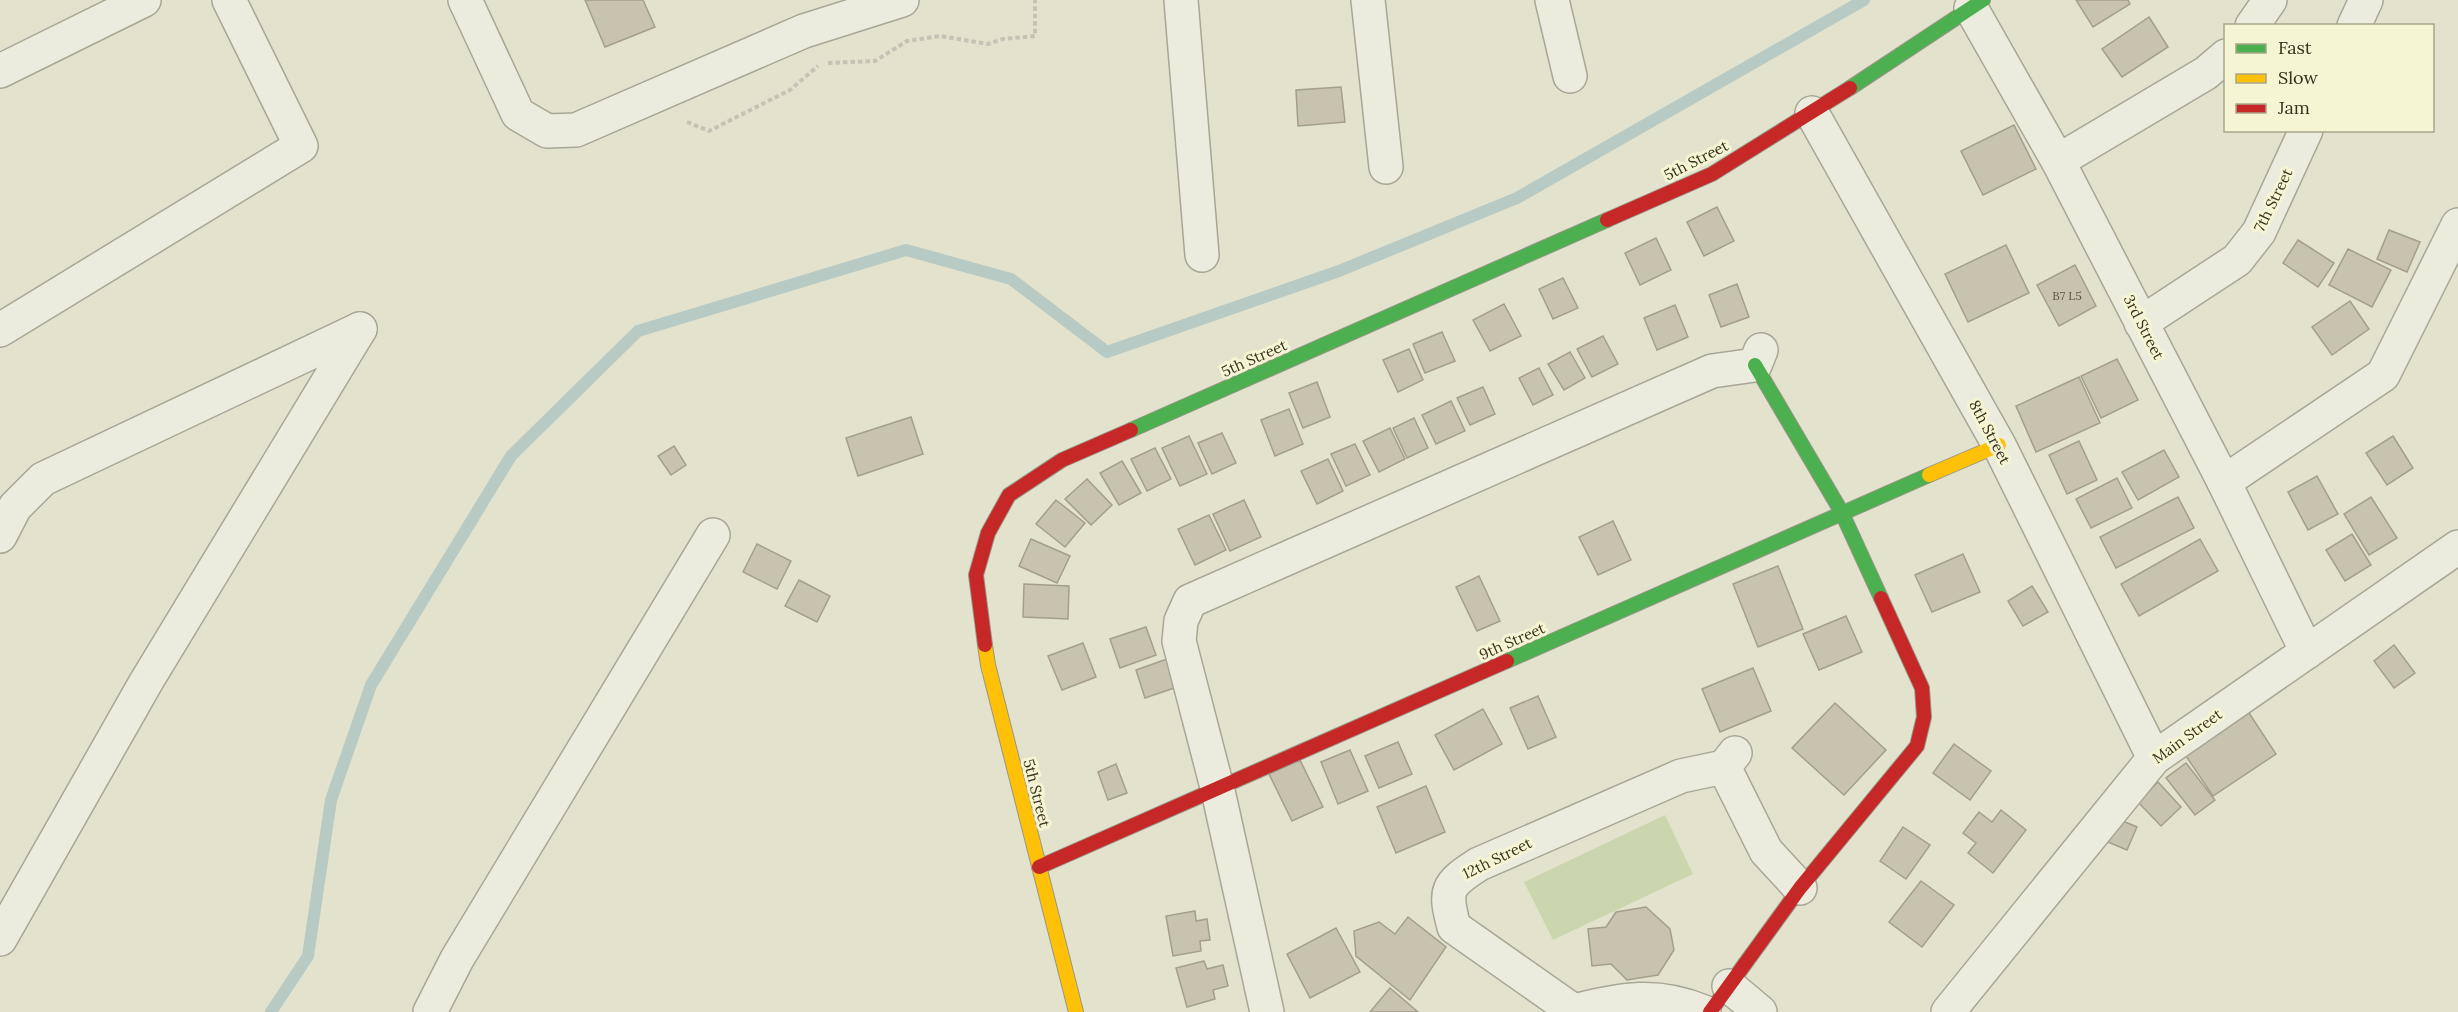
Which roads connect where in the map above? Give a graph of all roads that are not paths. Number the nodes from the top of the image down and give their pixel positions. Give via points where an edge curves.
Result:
1 (144, 0) edge
2 (229, 0) edge
3 (465, 0) edge
4 (902, 0) edge
5 (1181, 0) edge
6 (1368, 0) edge
7 (1552, 0) edge
8 (2270, 0) edge
9 (2366, 0) edge
10 (1977, 4) edge
11 (2253, 24) edge
12 (2355, 24) edge
13 (2224, 58) edge
14 (0, 71) edge
15 (1570, 76) dead end
16 (1812, 113) junction
17 (2305, 132) edge
18 (2058, 161) junction
19 (1386, 167) dead end
20 (2458, 225) edge
21 (1202, 255) dead end
22 (2141, 323) junction
23 (0, 330) edge
24 (1758, 357) joint
25 (1999, 445) junction
26 (2224, 482) junction
27 (1841, 511) junction
28 (713, 535) dead end
29 (0, 536) edge
30 (2458, 548) edge
31 (2307, 652) junction
32 (2154, 758) junction
33 (1218, 791) junction
34 (1039, 867) junction
35 (1800, 888) junction
36 (0, 939) edge
37 (1729, 986) junction
38 (430, 1012) edge
39 (1076, 1012) edge
40 (1267, 1012) edge
41 (1574, 1012) edge
42 (1704, 1012) edge
43 (1710, 1012) edge
44 (1760, 1012) edge
45 (1948, 1012) edge

1 - 14 street
2 - 23 street via 301,146
3 - 4 street via 518,114 547,131 576,130 804,31
5 - 21 street
6 - 19 street
7 - 15 street
8 - 11 street
9 - 12 street
10 - 16 street, 5th Street
10 - 18 street, 3rd Street
13 - 18 street via 2206,73
16 - 25 street, 8th Street
16 - 34 street, 5th Street via 1712,174 1062,460 1009,495 988,533 976,575 988,665
17 - 22 street, 7th Street via 2259,232 2237,260
18 - 22 street, 3rd Street
20 - 26 street via 2383,375
22 - 26 street, 3rd Street
24 - 27 street
24 - 33 street via 1712,371 1190,601 1181,621 1179,641
25 - 27 street, 9th Street
25 - 32 street, 8th Street
26 - 31 street, 3rd Street
27 - 33 street, 9th Street
27 - 35 street via 1922,688 1924,717 1917,746
28 - 38 street via 457,958
29 - 36 street via 15,507 44,479 360,329 146,682
30 - 31 street, Main Street
31 - 32 street, Main Street
32 - 45 street, Main Street
33 - 34 street, 9th Street
33 - 40 street
34 - 39 street, 5th Street
35 - 37 street
35 - 41 street, 12th Street via 1766,851 1730,760 1681,776 1479,864 1456,879 1446,900 1454,927
37 - 43 street
37 - 44 street
41 - 42 street via 1631,998 1652,998

